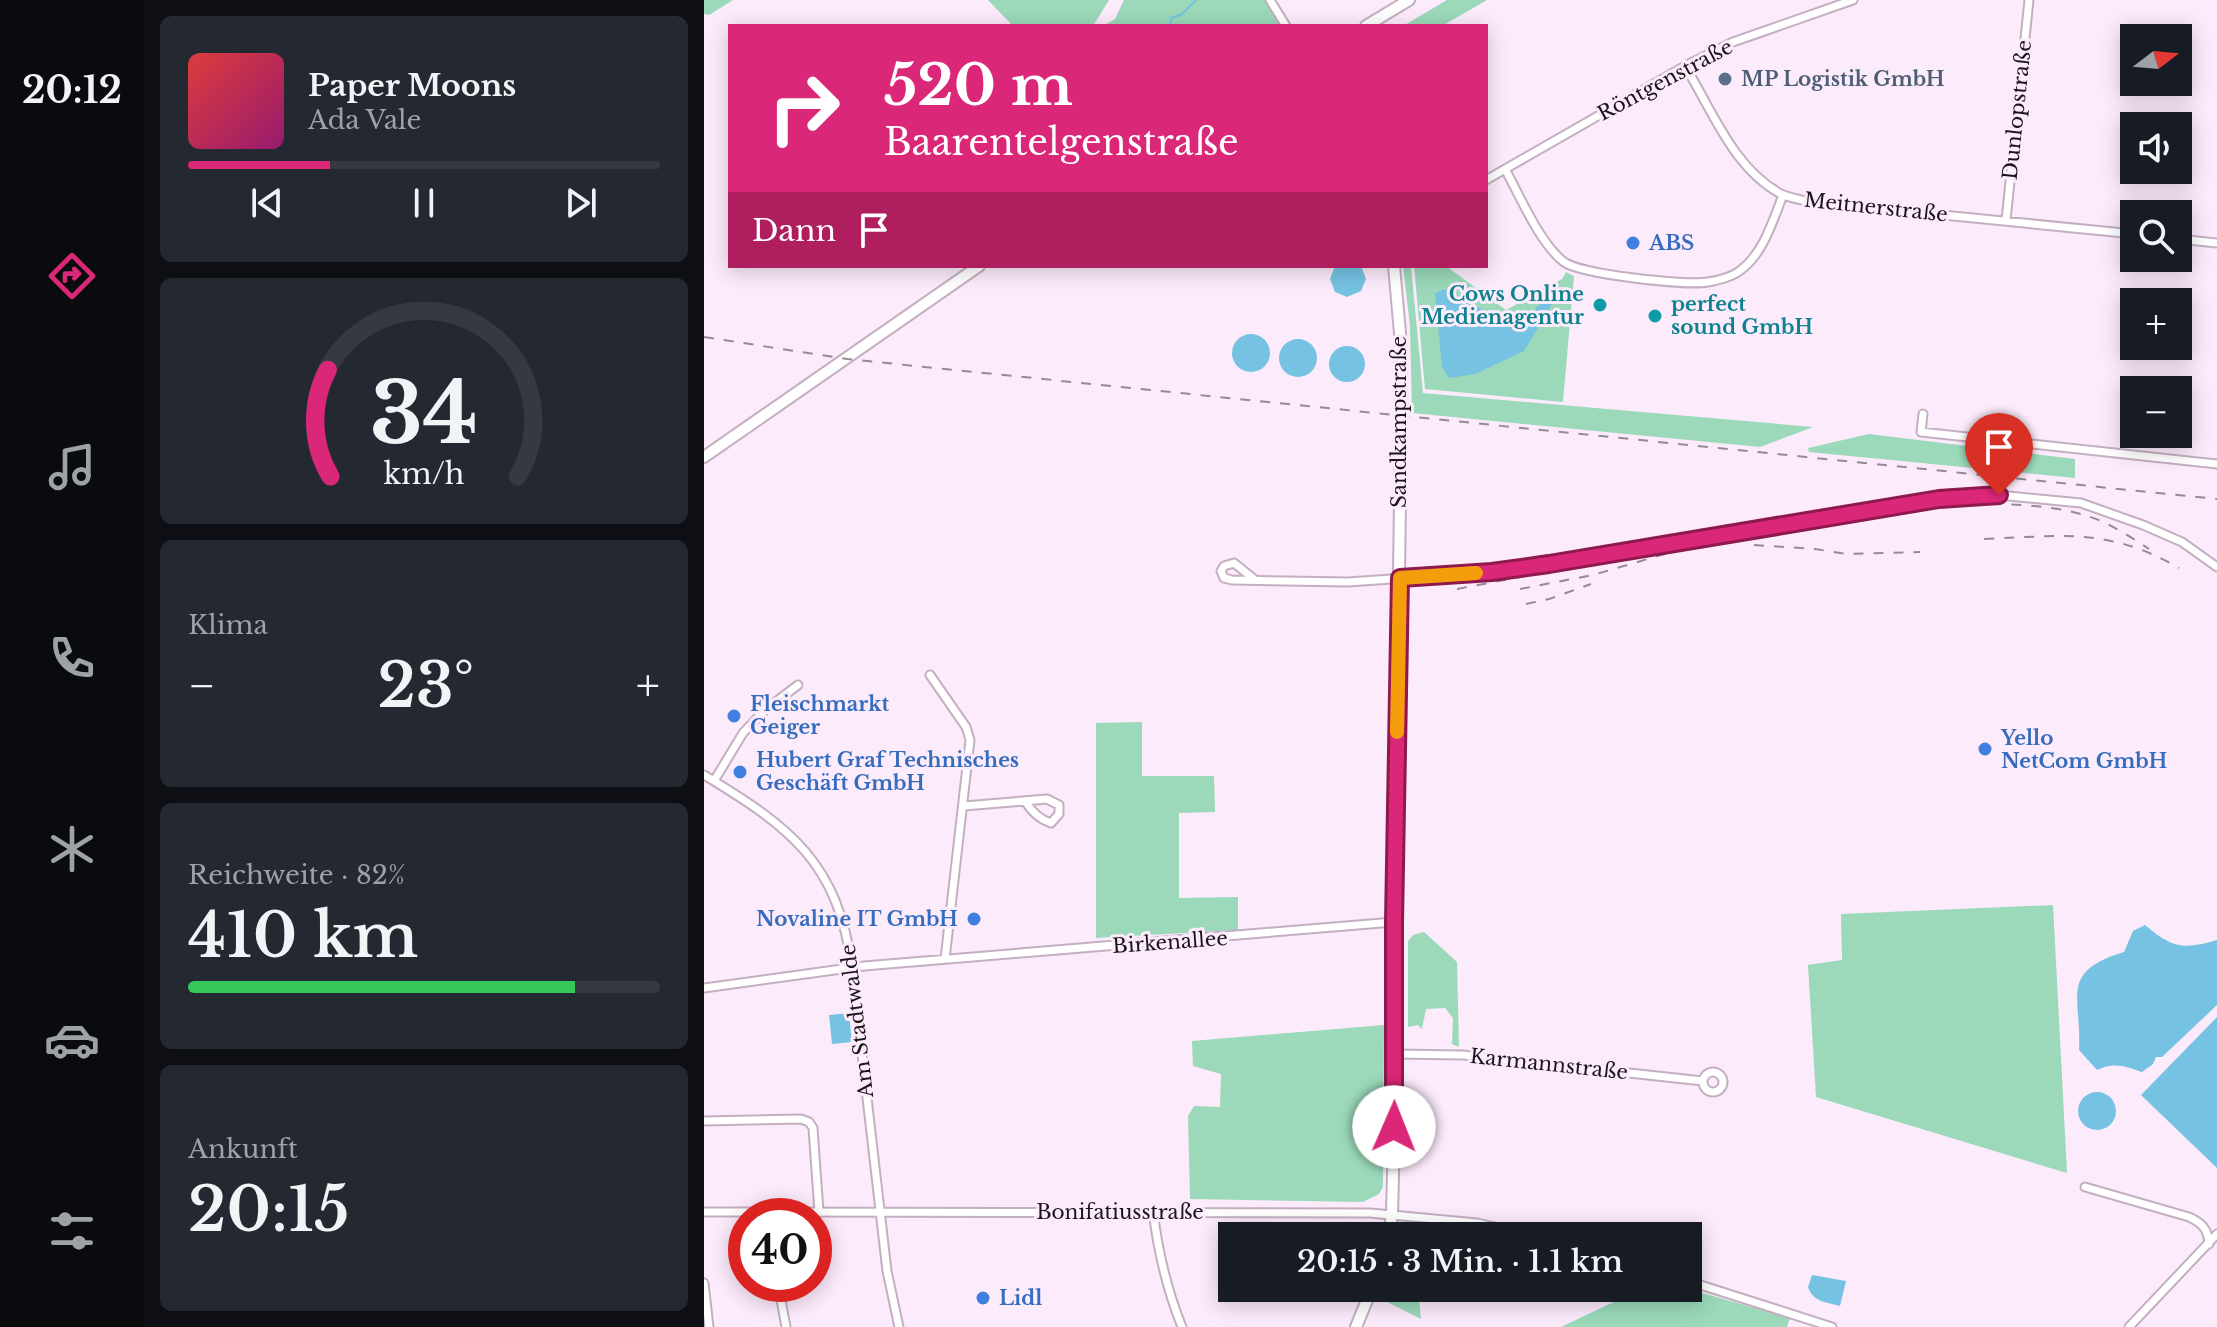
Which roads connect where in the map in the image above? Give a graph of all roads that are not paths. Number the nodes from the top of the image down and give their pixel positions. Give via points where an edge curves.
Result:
1 (1270, 0) edge
2 (1409, 0) edge
3 (1853, 0) edge
4 (2029, 0) edge
5 (1285, 24) edge
6 (1369, 24) edge
7 (1685, 66) junction
8 (1505, 169) junction
9 (1488, 179) edge
10 (1783, 195) junction
11 (2006, 220) junction
12 (2120, 232) edge
13 (2192, 240) edge
14 (2217, 243) edge
15 (976, 268) edge
16 (1394, 268) edge
17 (1923, 414) dead end
18 (704, 457) edge
19 (2217, 464) edge
20 (2217, 567) edge
21 (1400, 578) junction
22 (1254, 579) dead end
23 (930, 675) dead end
24 (798, 685) dead end
25 (704, 775) edge
26 (714, 781) junction
27 (1025, 801) junction
28 (964, 806) junction
29 (1394, 922) junction
30 (945, 959) junction
31 (852, 968) junction
32 (704, 988) edge
33 (1394, 1054) junction
34 (1703, 1081) dead end
35 (704, 1121) edge
36 (2085, 1187) dead end
37 (818, 1198) edge
38 (1153, 1211) junction
39 (704, 1212) edge
40 (832, 1212) edge
41 (880, 1212) junction
42 (728, 1213) edge
43 (1392, 1214) junction
44 (1391, 1222) edge
45 (1468, 1222) edge
46 (2217, 1234) edge
47 (2209, 1244) junction
48 (704, 1283) edge
49 (1702, 1286) edge
50 (781, 1302) edge
51 (1366, 1302) edge
52 (1794, 1316) junction
53 (709, 1327) edge
54 (786, 1327) edge
55 (899, 1327) edge
56 (1182, 1327) edge
57 (1356, 1327) edge
58 (1790, 1327) edge
59 (1832, 1327) edge
60 (2129, 1327) edge

1 - 5 street
2 - 6 street
3 - 7 street, Röntgenstraße via 1733,42
4 - 11 street, Dunlopstraße
7 - 8 street, Röntgenstraße
7 - 10 street, Meitnerstraße via 1739,158
8 - 9 street, Röntgenstraße
8 - 10 street via 1564,262 1590,272 1685,282 1707,283 1742,269 1761,248
10 - 11 street, Meitnerstraße
11 - 12 street, Meitnerstraße
13 - 14 street
15 - 18 street
16 - 21 street, Sandkampstraße, bridge via 1400,333
17 - 19 street via 1921,432
20 - 21 street via 2182,542 2081,503 1982,495 1549,564
21 - 22 street
21 - 29 street, Sandkampstraße
23 - 28 street via 970,740
24 - 26 street via 743,733
25 - 26 street, Am Stadtwalde
26 - 31 street, Am Stadtwalde via 781,826 820,871 844,922
27 - 27 street via 1047,799 1059,805 1059,814 1051,823
27 - 28 street
28 - 30 street
29 - 30 street, Birkenallee
29 - 33 street, Sandkampstraße
30 - 31 street, Birkenallee
31 - 32 street, Birkenallee
31 - 41 street, Am Stadtwalde
33 - 34 street, Karmannstraße via 1463,1055
33 - 43 street, Sandkampstraße
35 - 37 street via 809,1122
36 - 47 street via 2189,1217 2201,1223
38 - 41 street, Bonifatiusstraße
38 - 43 street, Bonifatiusstraße
38 - 56 street via 1171,1301
39 - 42 street, Bonifatiusstraße
40 - 41 street, Bonifatiusstraße
41 - 55 street, Am Stadtwalde
43 - 44 street, Sandkampstraße
43 - 45 street, Bonifatiusstraße
46 - 47 street
47 - 60 street
48 - 53 street
49 - 52 street
50 - 54 street
51 - 57 street
52 - 58 street
52 - 59 street

